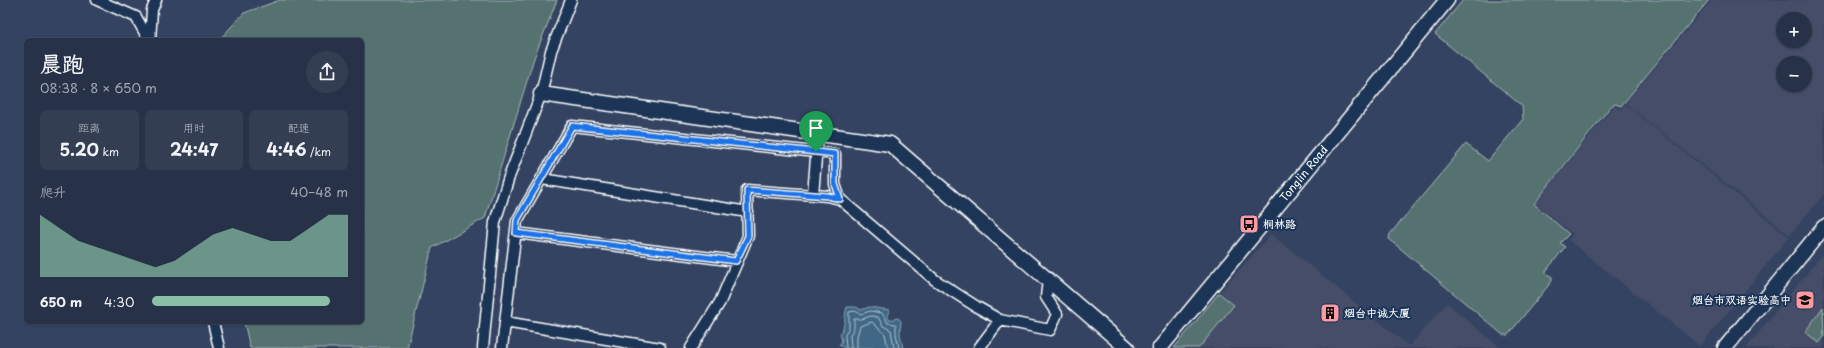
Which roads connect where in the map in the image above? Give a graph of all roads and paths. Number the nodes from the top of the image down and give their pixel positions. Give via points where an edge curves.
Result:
1 (97, 0) edge
2 (156, 0) edge
3 (571, 0) edge
4 (1447, 0) edge
5 (148, 38) edge
6 (149, 38) edge
7 (541, 94) junction
8 (818, 133) junction
9 (816, 152) junction
10 (542, 179) junction
11 (813, 195) junction
12 (840, 199) junction
13 (748, 212) junction
14 (1824, 227) edge
15 (516, 233) junction
16 (736, 261) junction
17 (1048, 280) junction
18 (1000, 320) junction
19 (505, 322) junction
20 (213, 324) edge
21 (219, 348) edge
22 (483, 348) edge
23 (502, 348) edge
24 (660, 348) edge
25 (691, 348) edge
26 (979, 348) edge
27 (1127, 348) edge
28 (1160, 348) edge
29 (1725, 348) edge

1 - 5 street via 136,17
2 - 6 street via 152,10
3 - 7 street via 551,51
4 - 28 street, Tonglin Road
7 - 8 street
7 - 22 street via 509,177 495,222
8 - 9 street
8 - 17 street via 890,144
9 - 10 street via 572,126
9 - 11 street
9 - 12 street via 835,154 835,184
10 - 13 street
10 - 15 street via 517,220
11 - 12 street
11 - 13 street via 747,190
12 - 18 street via 935,280
13 - 16 street via 748,236
14 - 29 street
15 - 16 street
15 - 19 street
16 - 25 street via 720,302
17 - 18 street via 1046,297 1057,314 1050,330
17 - 27 street
18 - 26 street
19 - 23 street
19 - 24 street
20 - 21 street

